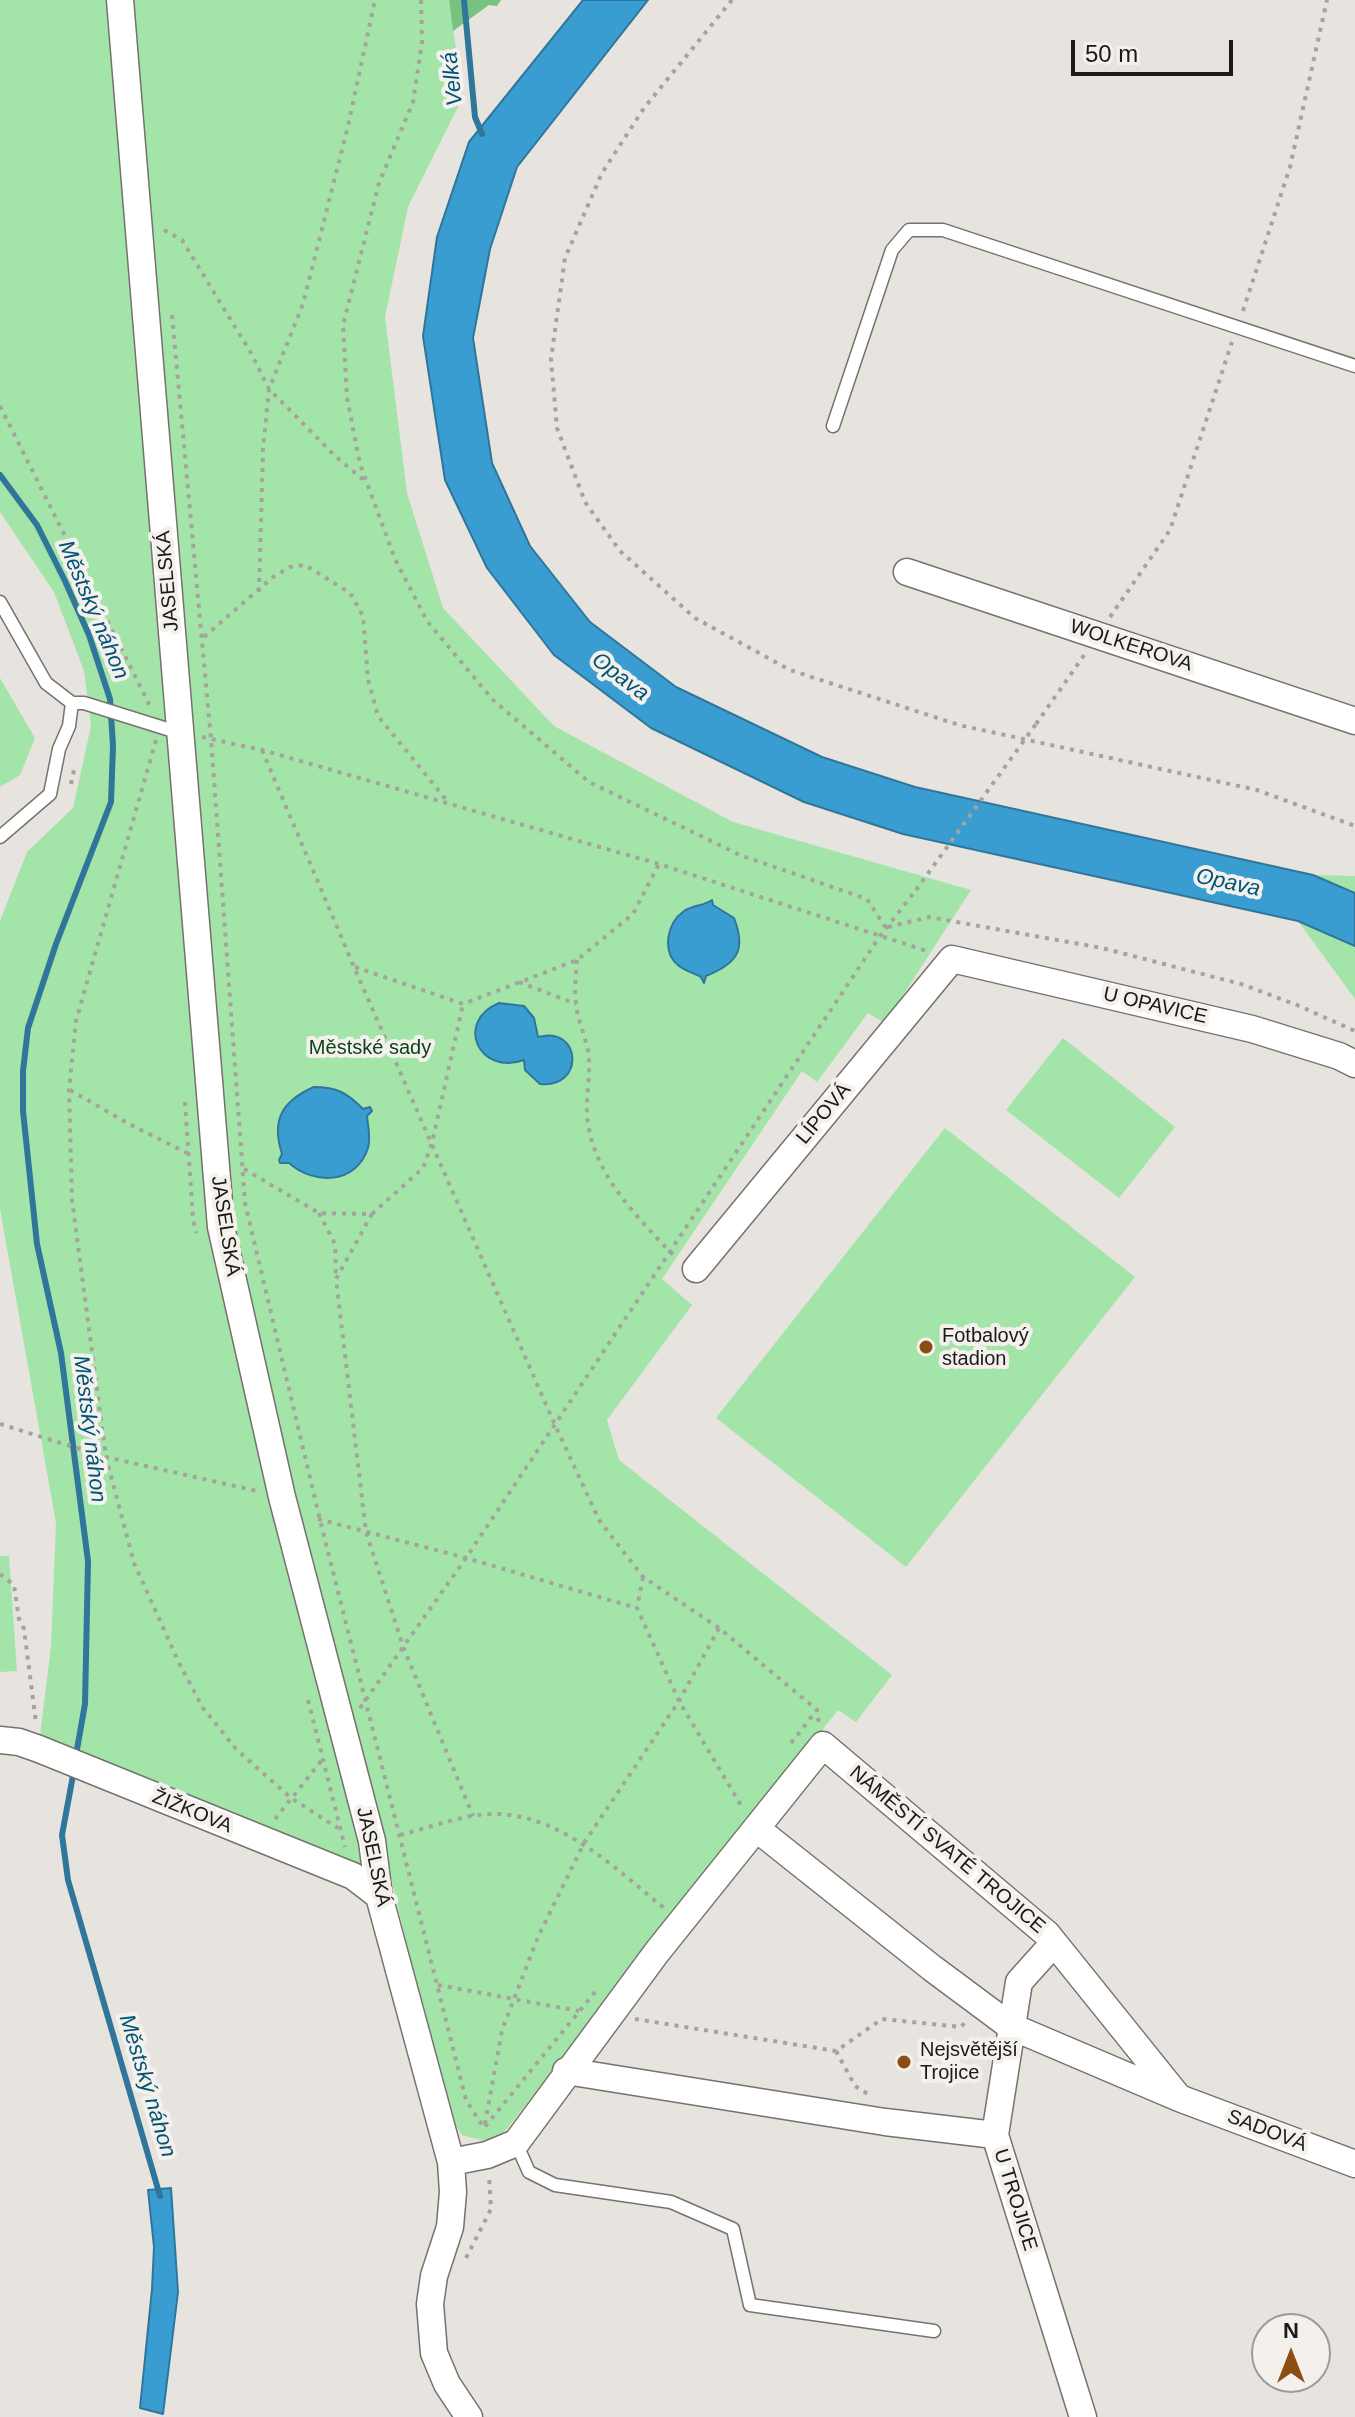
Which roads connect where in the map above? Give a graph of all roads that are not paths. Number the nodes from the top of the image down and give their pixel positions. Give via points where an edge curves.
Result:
1 (120, 0) edge
2 (1355, 366) edge
3 (833, 426) dead end
4 (907, 572) dead end
5 (0, 602) edge
6 (72, 703) junction
7 (1355, 721) edge
8 (170, 730) junction
9 (0, 837) edge
10 (952, 959) joint
11 (1355, 1064) edge
12 (696, 1269) road end
13 (0, 1740) edge
14 (757, 1829) junction
15 (379, 1896) junction
16 (1054, 1943) junction
17 (1010, 2026) junction
18 (566, 2071) junction
19 (1179, 2098) junction
20 (995, 2135) junction
21 (516, 2143) junction
22 (451, 2162) junction
23 (1355, 2164) edge
24 (934, 2331) dead end
25 (469, 2417) edge
26 (1083, 2417) edge

1 - 8 street, JASELSKÁ
2 - 3 lane via 943,230 909,230 892,250
4 - 7 street, WOLKEROVA
5 - 6 lane via 46,683
6 - 8 lane
6 - 9 lane via 50,794
8 - 15 street, JASELSKÁ via 221,1227 282,1497 372,1841
10 - 11 street, U OPAVICE via 1252,1029
10 - 12 street, LÍPOVÁ
13 - 15 street, ŽIŽKOVA via 39,1749 353,1876
14 - 16 street, NÁMĚSTÍ SVATÉ TROJICE via 823,1745
14 - 17 street
14 - 18 street
15 - 22 street, JASELSKÁ
16 - 17 street, U TROJICE via 1019,1982
16 - 19 street, NÁMĚSTÍ SVATÉ TROJICE
17 - 19 street
17 - 20 street, U TROJICE
18 - 20 street
18 - 21 street
19 - 23 street, SADOVÁ
20 - 26 street, U TROJICE
21 - 22 street
21 - 24 lane via 529,2172 555,2185 671,2202 733,2229 750,2305
22 - 25 street, JASELSKÁ via 450,2227 430,2304 434,2353

